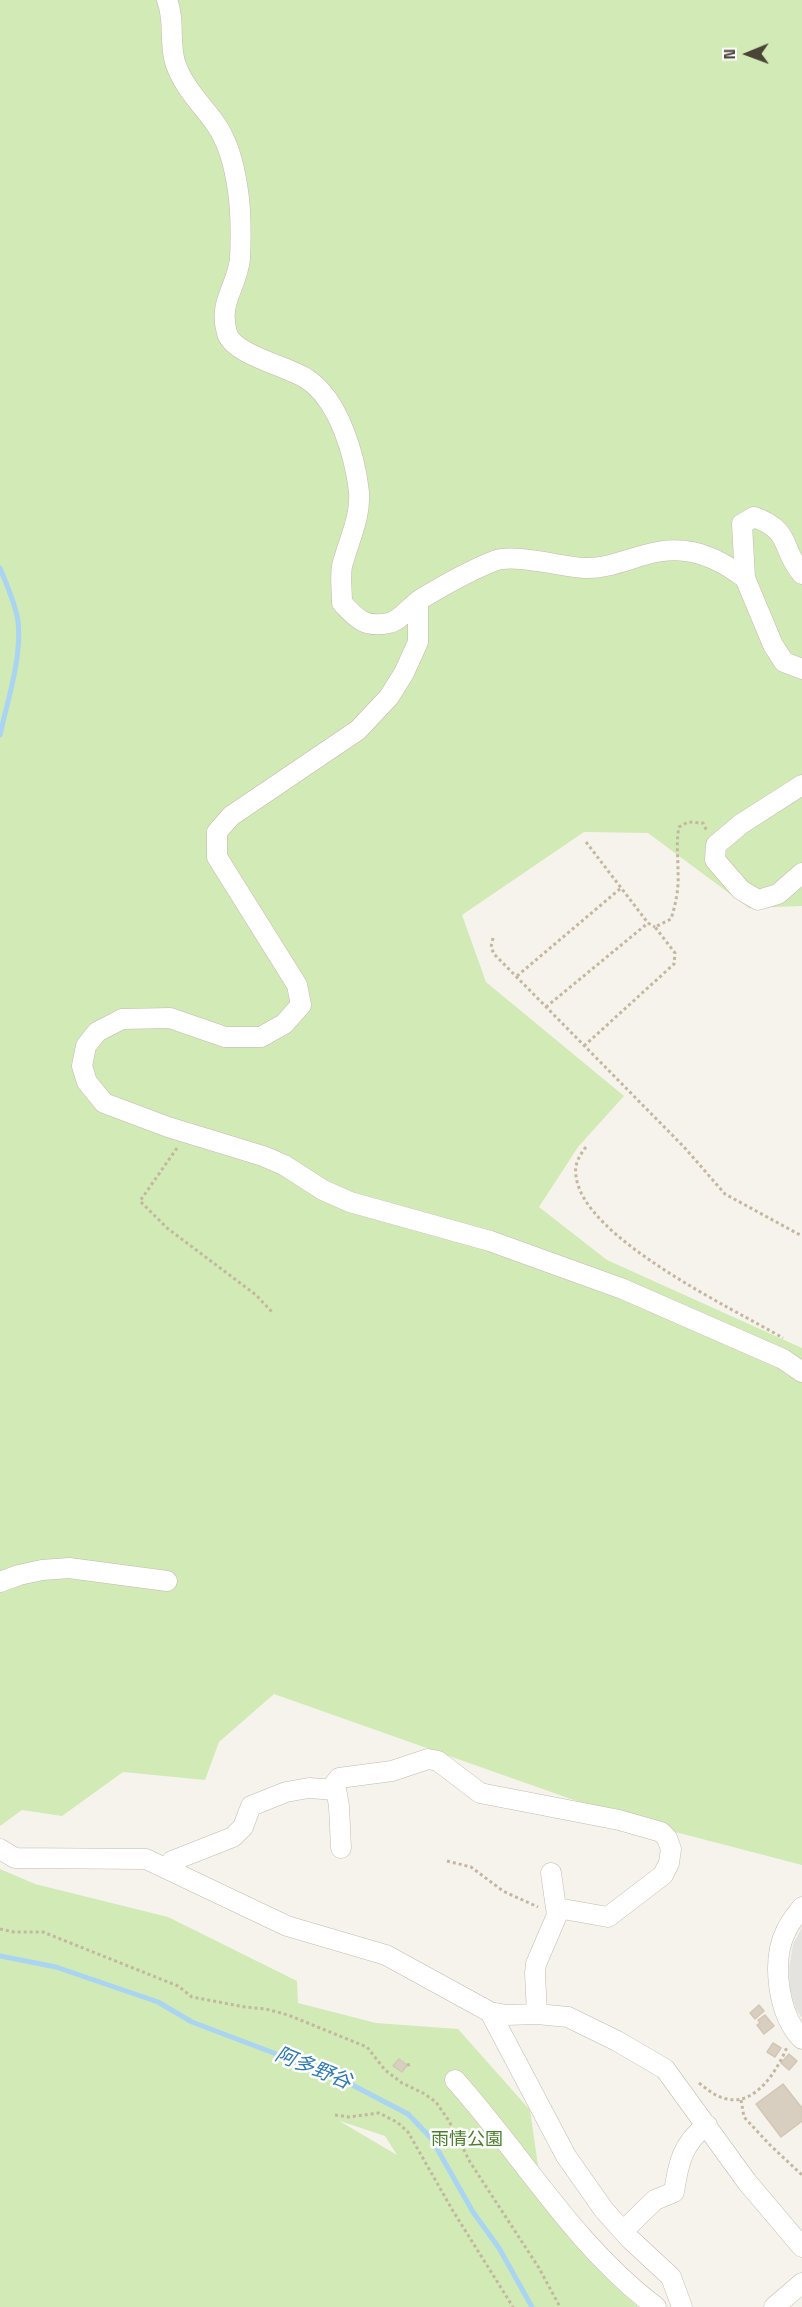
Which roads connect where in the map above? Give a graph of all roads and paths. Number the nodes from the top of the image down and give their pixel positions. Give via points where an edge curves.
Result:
1 (167, 0) edge
2 (802, 574) edge
3 (745, 578) junction
4 (418, 601) junction
5 (802, 669) edge
6 (802, 785) edge
7 (586, 842) dead end
8 (716, 845) junction
9 (802, 873) edge
10 (621, 888) junction
11 (648, 923) junction
12 (655, 927) junction
13 (493, 938) dead end
14 (516, 976) junction
15 (546, 1007) junction
16 (584, 1046) junction
17 (187, 1133) junction
18 (586, 1147) dead end
19 (802, 1236) edge
20 (272, 1312) dead end
21 (785, 1339) dead end
22 (802, 1372) edge
23 (167, 1581) dead end
24 (0, 1582) edge
25 (336, 1790) junction
26 (341, 1848) dead end
27 (0, 1849) edge
28 (447, 1861) dead end
29 (166, 1868) junction
30 (551, 1873) dead end
31 (802, 1907) edge
32 (557, 1910) junction
33 (0, 1929) edge
34 (490, 2012) junction
35 (537, 2014) junction
36 (796, 2032) edge
37 (454, 2080) dead end
38 (696, 2082) dead end
39 (741, 2100) junction
40 (334, 2115) dead end
41 (707, 2126) junction
42 (802, 2175) edge
43 (623, 2231) junction
44 (802, 2247) edge
45 (802, 2283) edge
46 (513, 2307) edge
47 (560, 2307) edge
48 (656, 2307) edge
49 (682, 2307) edge
50 (774, 2307) edge

1 - 4 street via 175,62 190,90 217,125 232,161 238,192 240,260 223,310 227,335 235,346 307,379 321,391 338,417 359,493 353,535 342,568 342,603 367,624 391,623
2 - 3 street via 779,530 754,517 742,524
3 - 4 street via 718,560 690,551 650,552 586,569 533,560 497,559
3 - 5 street via 773,645 784,662
4 - 17 street via 417,642 389,697 358,730 231,816 217,832 218,857 297,985 301,1005 284,1024 261,1037 225,1037 170,1018 122,1019 97,1032 86,1046 82,1066 87,1082 104,1103
6 - 8 street
7 - 10 path
8 - 9 street via 715,860 741,890 758,900 778,894
8 - 12 path via 702,824 688,822 679,827 677,898 671,920
10 - 11 path
10 - 14 path
11 - 12 path
11 - 15 path
12 - 16 path via 675,953 674,964
13 - 14 path via 494,954
14 - 15 path
15 - 16 path
16 - 19 path via 725,1194
17 - 20 path via 140,1201 167,1228 256,1295
17 - 22 street via 285,1165 350,1202 490,1241 623,1289 783,1359
18 - 21 path via 577,1162 576,1178 600,1219 657,1265
23 - 24 street via 69,1568 19,1575
25 - 26 street
25 - 29 street via 309,1788 286,1792 251,1806 243,1827 233,1837 172,1861
25 - 32 street via 339,1778 392,1771 428,1759 438,1761 480,1793 619,1820 661,1832 667,1838 671,1850 663,1875 609,1917
27 - 29 street via 15,1858 146,1859
28 - 32 path via 479,1871 503,1891 528,1904
29 - 34 street via 287,1926 386,1955
30 - 32 street
31 - 36 street via 785,1932 779,1960 783,2008
32 - 35 street via 536,1964
33 - 47 path via 43,1932 178,1986 192,1997 277,2012 367,2047 402,2084 436,2102
34 - 35 street
34 - 43 street via 557,2142
35 - 41 street via 568,2017 665,2069
36 - 39 path via 765,2084
37 - 48 street via 484,2113 564,2219 628,2286
38 - 39 path via 716,2095
39 - 42 path via 744,2117
40 - 46 path via 379,2113 408,2132
41 - 43 street via 682,2155 674,2192 655,2200
41 - 44 street via 747,2182
43 - 49 street via 671,2277
45 - 50 street

